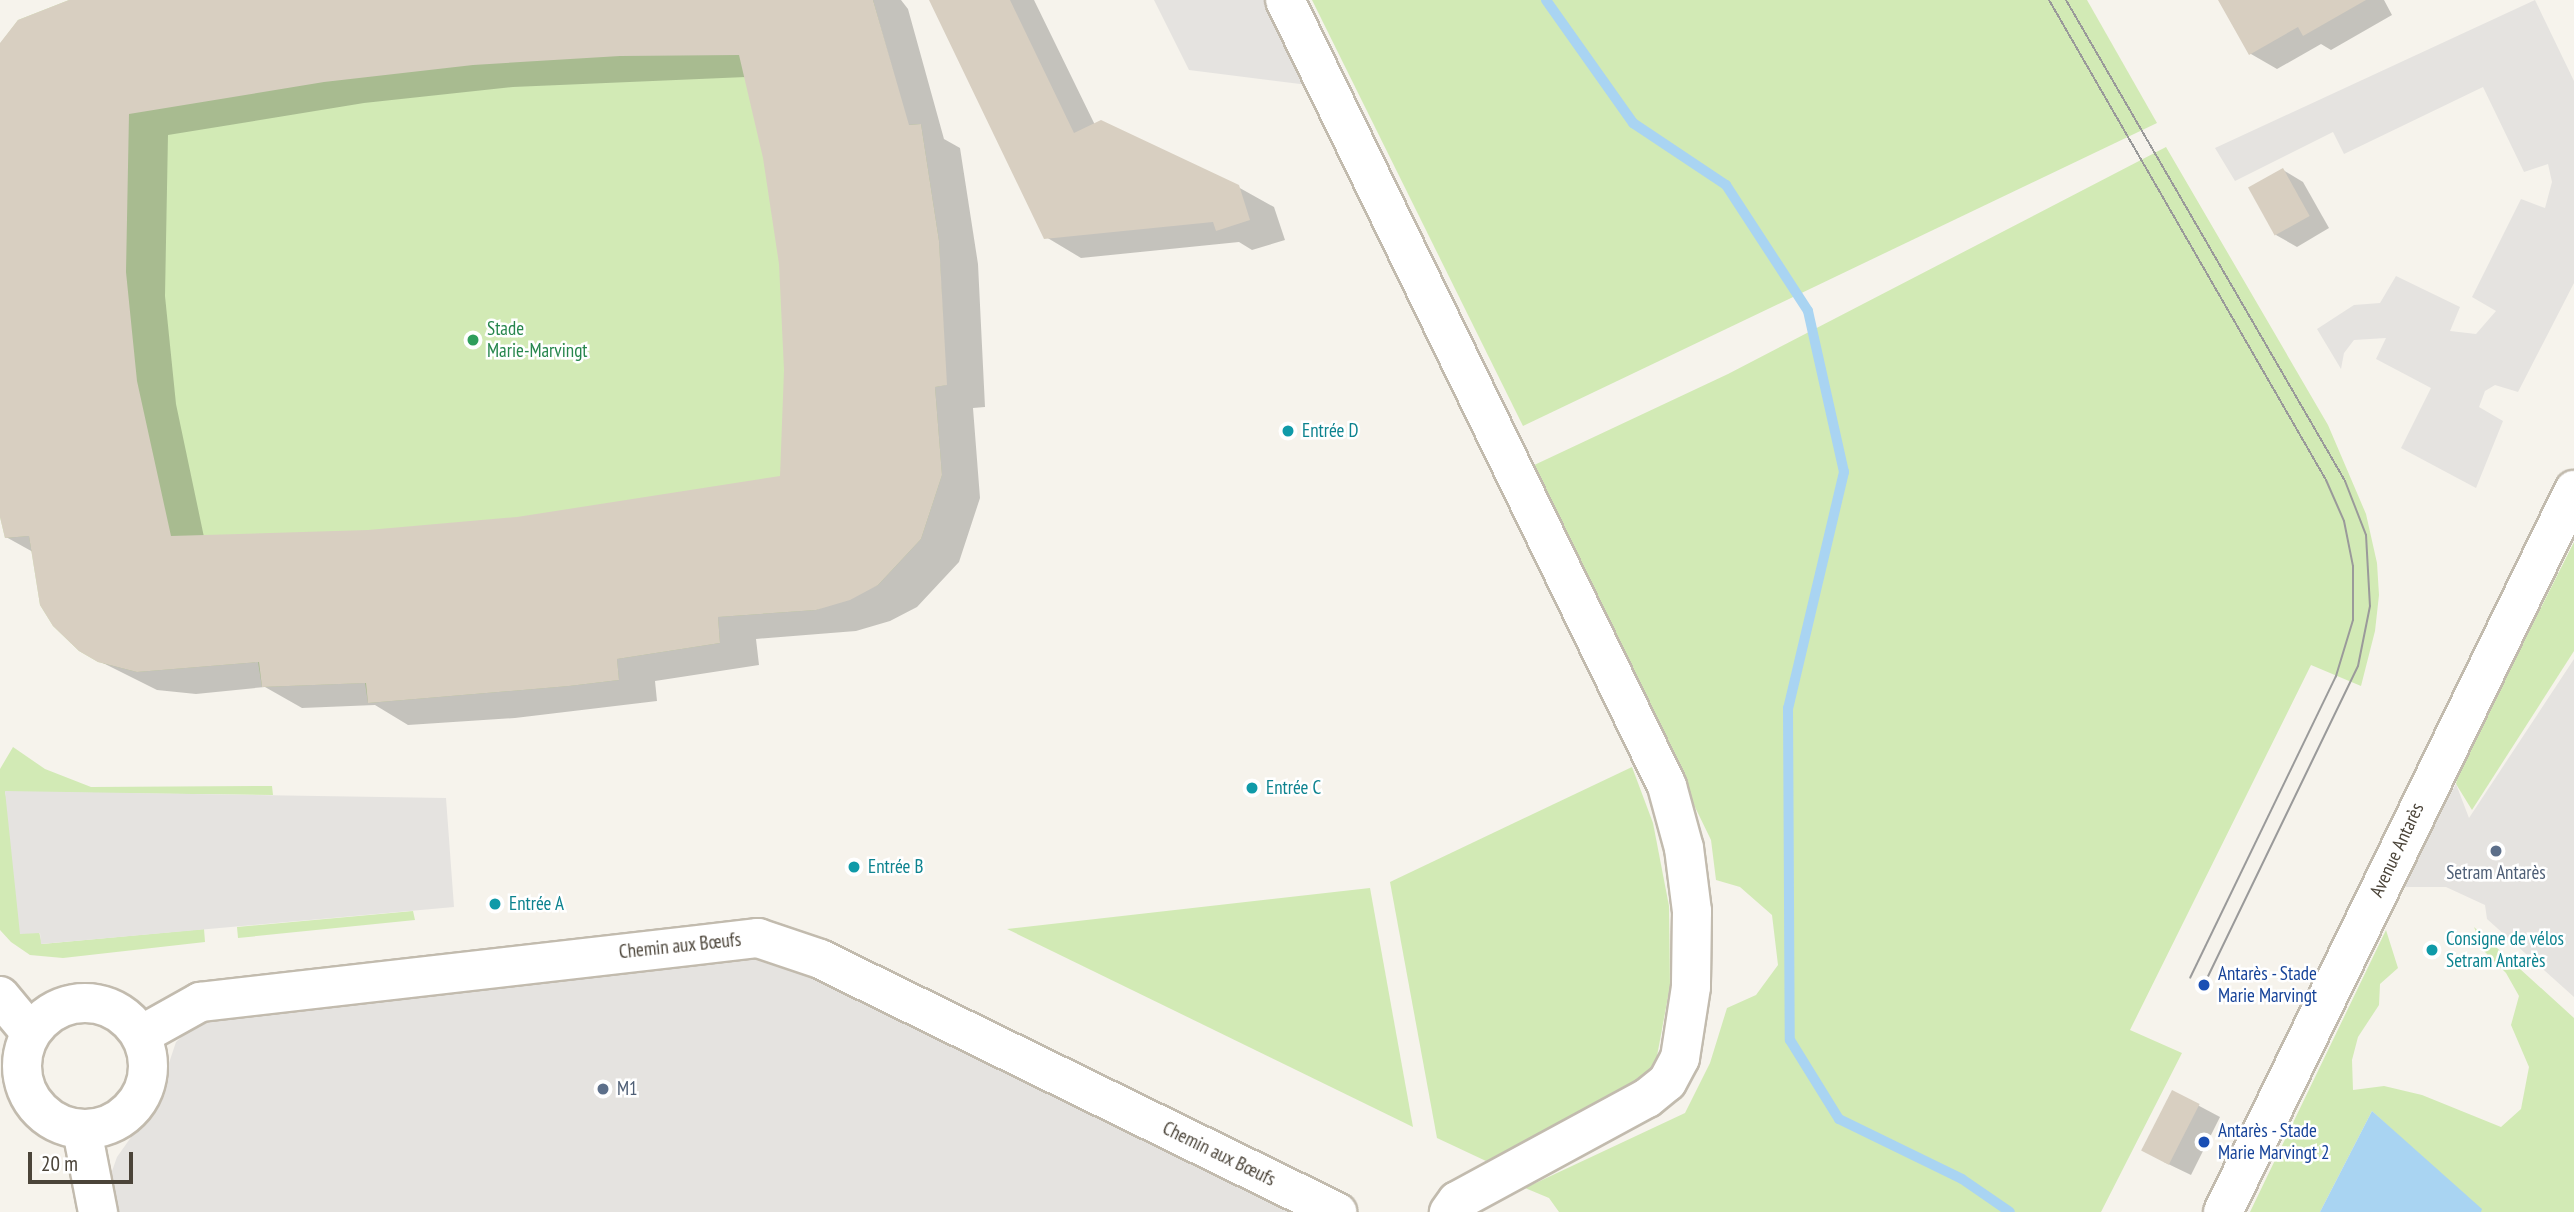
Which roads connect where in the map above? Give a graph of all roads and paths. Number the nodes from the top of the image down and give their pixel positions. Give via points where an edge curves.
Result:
1 (1285, 0) edge
2 (2574, 490) edge
3 (0, 996) edge
4 (30, 1032) junction
5 (141, 1035) junction
6 (82, 1130) junction
7 (97, 1212) edge
8 (1336, 1212) edge
9 (1449, 1212) edge
10 (2223, 1212) edge

1 - 9 street via 1667,786 1686,861 1692,911 1691,987 1680,1058 1667,1082 1647,1098 1457,1201
2 - 10 street, Avenue Antarès
3 - 4 street
4 - 5 street via 55,1010 86,1002 118,1012
4 - 6 street via 22,1058 23,1084 37,1108 58,1124
5 - 6 street via 148,1060 145,1086 132,1109 110,1124
5 - 8 street, Chemin aux Bœufs via 200,1002 758,938 820,959
6 - 7 street

